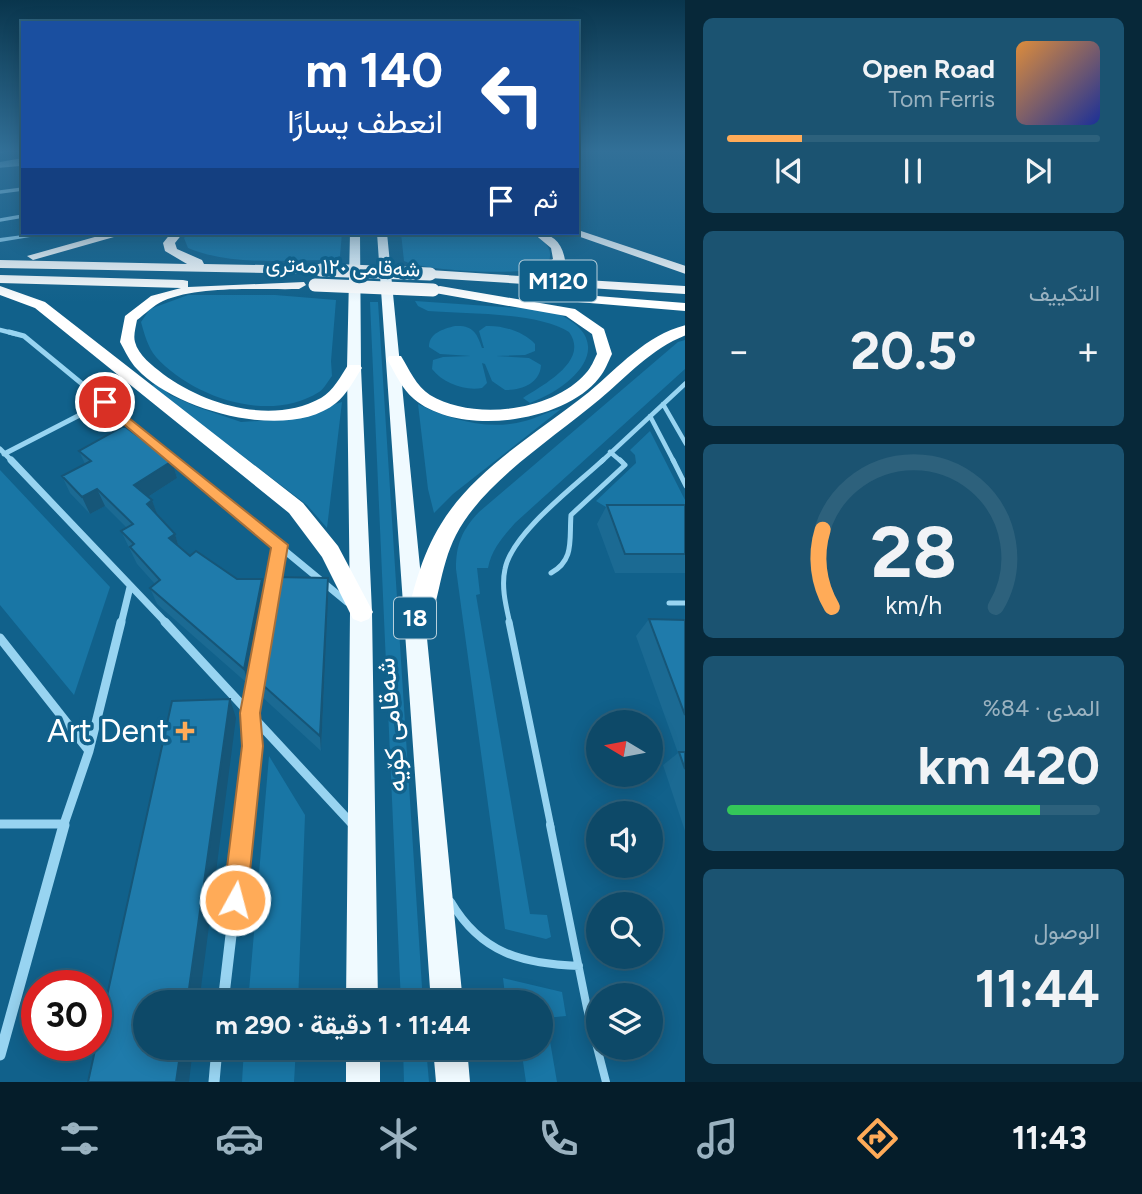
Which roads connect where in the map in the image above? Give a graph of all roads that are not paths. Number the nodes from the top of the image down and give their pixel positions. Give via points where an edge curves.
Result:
1 (21, 216) edge
2 (0, 220) edge
3 (579, 234) edge
4 (36, 235) edge
5 (115, 235) edge
6 (175, 235) edge
7 (355, 235) edge
8 (382, 235) edge
9 (541, 235) edge
10 (0, 240) edge
11 (0, 262) edge
12 (685, 270) edge
13 (300, 277) junction
14 (0, 279) edge
15 (437, 282) junction
16 (0, 290) edge
17 (685, 290) edge
18 (685, 307) edge
19 (685, 329) edge
20 (0, 330) edge
21 (395, 359) junction
22 (354, 368) junction
23 (685, 383) edge
24 (105, 402) junction
25 (663, 404) junction
26 (650, 416) junction
27 (685, 444) edge
28 (2, 452) edge
29 (610, 452) junction
30 (685, 486) edge
31 (280, 545) junction
32 (551, 573) dead end
33 (130, 587) junction
34 (669, 603) dead end
35 (685, 603) edge
36 (361, 613) junction
37 (416, 630) junction
38 (0, 638) edge
39 (250, 713) junction
40 (89, 751) junction
41 (0, 824) edge
42 (64, 824) junction
43 (360, 833) junction
44 (437, 871) junction
45 (579, 966) junction
46 (225, 990) edge
47 (362, 990) edge
48 (446, 990) edge
49 (5, 1020) edge
50 (0, 1055) edge
51 (217, 1060) edge
52 (363, 1060) edge
53 (451, 1060) edge
54 (214, 1082) edge
55 (363, 1082) edge
56 (453, 1082) edge
57 (606, 1082) edge

1 - 2 street
3 - 12 highway
4 - 10 street
5 - 11 highway
6 - 13 highway via 170,248 187,260
7 - 22 highway, شەقامی کۆیە / 18
8 - 21 highway, شەقامی کۆیە / 18
9 - 15 highway via 559,251 557,263 547,270
11 - 13 highway, شەقامی ١٢٠ مەتری
13 - 14 highway, شەقامی ١٢٠ مەتری
13 - 15 highway, شەقامی ١٢٠ مەتری / M120, bridge via 321,270
13 - 15 highway, شەقامی ١٢٠ مەتری / M120, bridge via 315,285
13 - 22 highway via 160,298 143,306 130,320 126,335 130,348 147,371 174,390 216,408 260,417 296,415 320,406 337,393
15 - 17 highway, شەقامی ١٢٠ مەتری / M120
15 - 18 highway, شەقامی ١٢٠ مەتری / M120
15 - 21 highway via 578,316 601,335 606,345 604,361 560,399 522,414 485,418 458,414 425,400
16 - 36 highway via 40,305 289,502 320,536
19 - 37 highway via 657,343 508,467 459,514 436,559
20 - 24 street via 24,336
21 - 37 highway, شەقامی کۆیە / 18
22 - 36 highway, شەقامی کۆیە / 18
23 - 25 lane
24 - 28 street
24 - 31 street
25 - 26 lane
25 - 27 lane
26 - 29 lane
26 - 30 lane
28 - 33 street
29 - 32 lane via 625,465 572,515 568,562
29 - 45 lane via 522,535 509,551 503,572
31 - 36 street
31 - 39 street
33 - 39 street
33 - 40 street
34 - 35 lane
36 - 43 highway, شەقامی کۆیە / 18
37 - 44 highway, شەقامی کۆیە / 18
38 - 40 street
39 - 43 street
39 - 46 street via 253,746
40 - 42 street
41 - 42 street
42 - 49 street
43 - 47 highway, شەقامی کۆیە / 18
44 - 45 lane via 466,927 489,944 534,961
44 - 48 highway, شەقامی کۆیە / 18
45 - 57 lane
49 - 50 street
51 - 54 street
52 - 55 highway
53 - 56 highway

